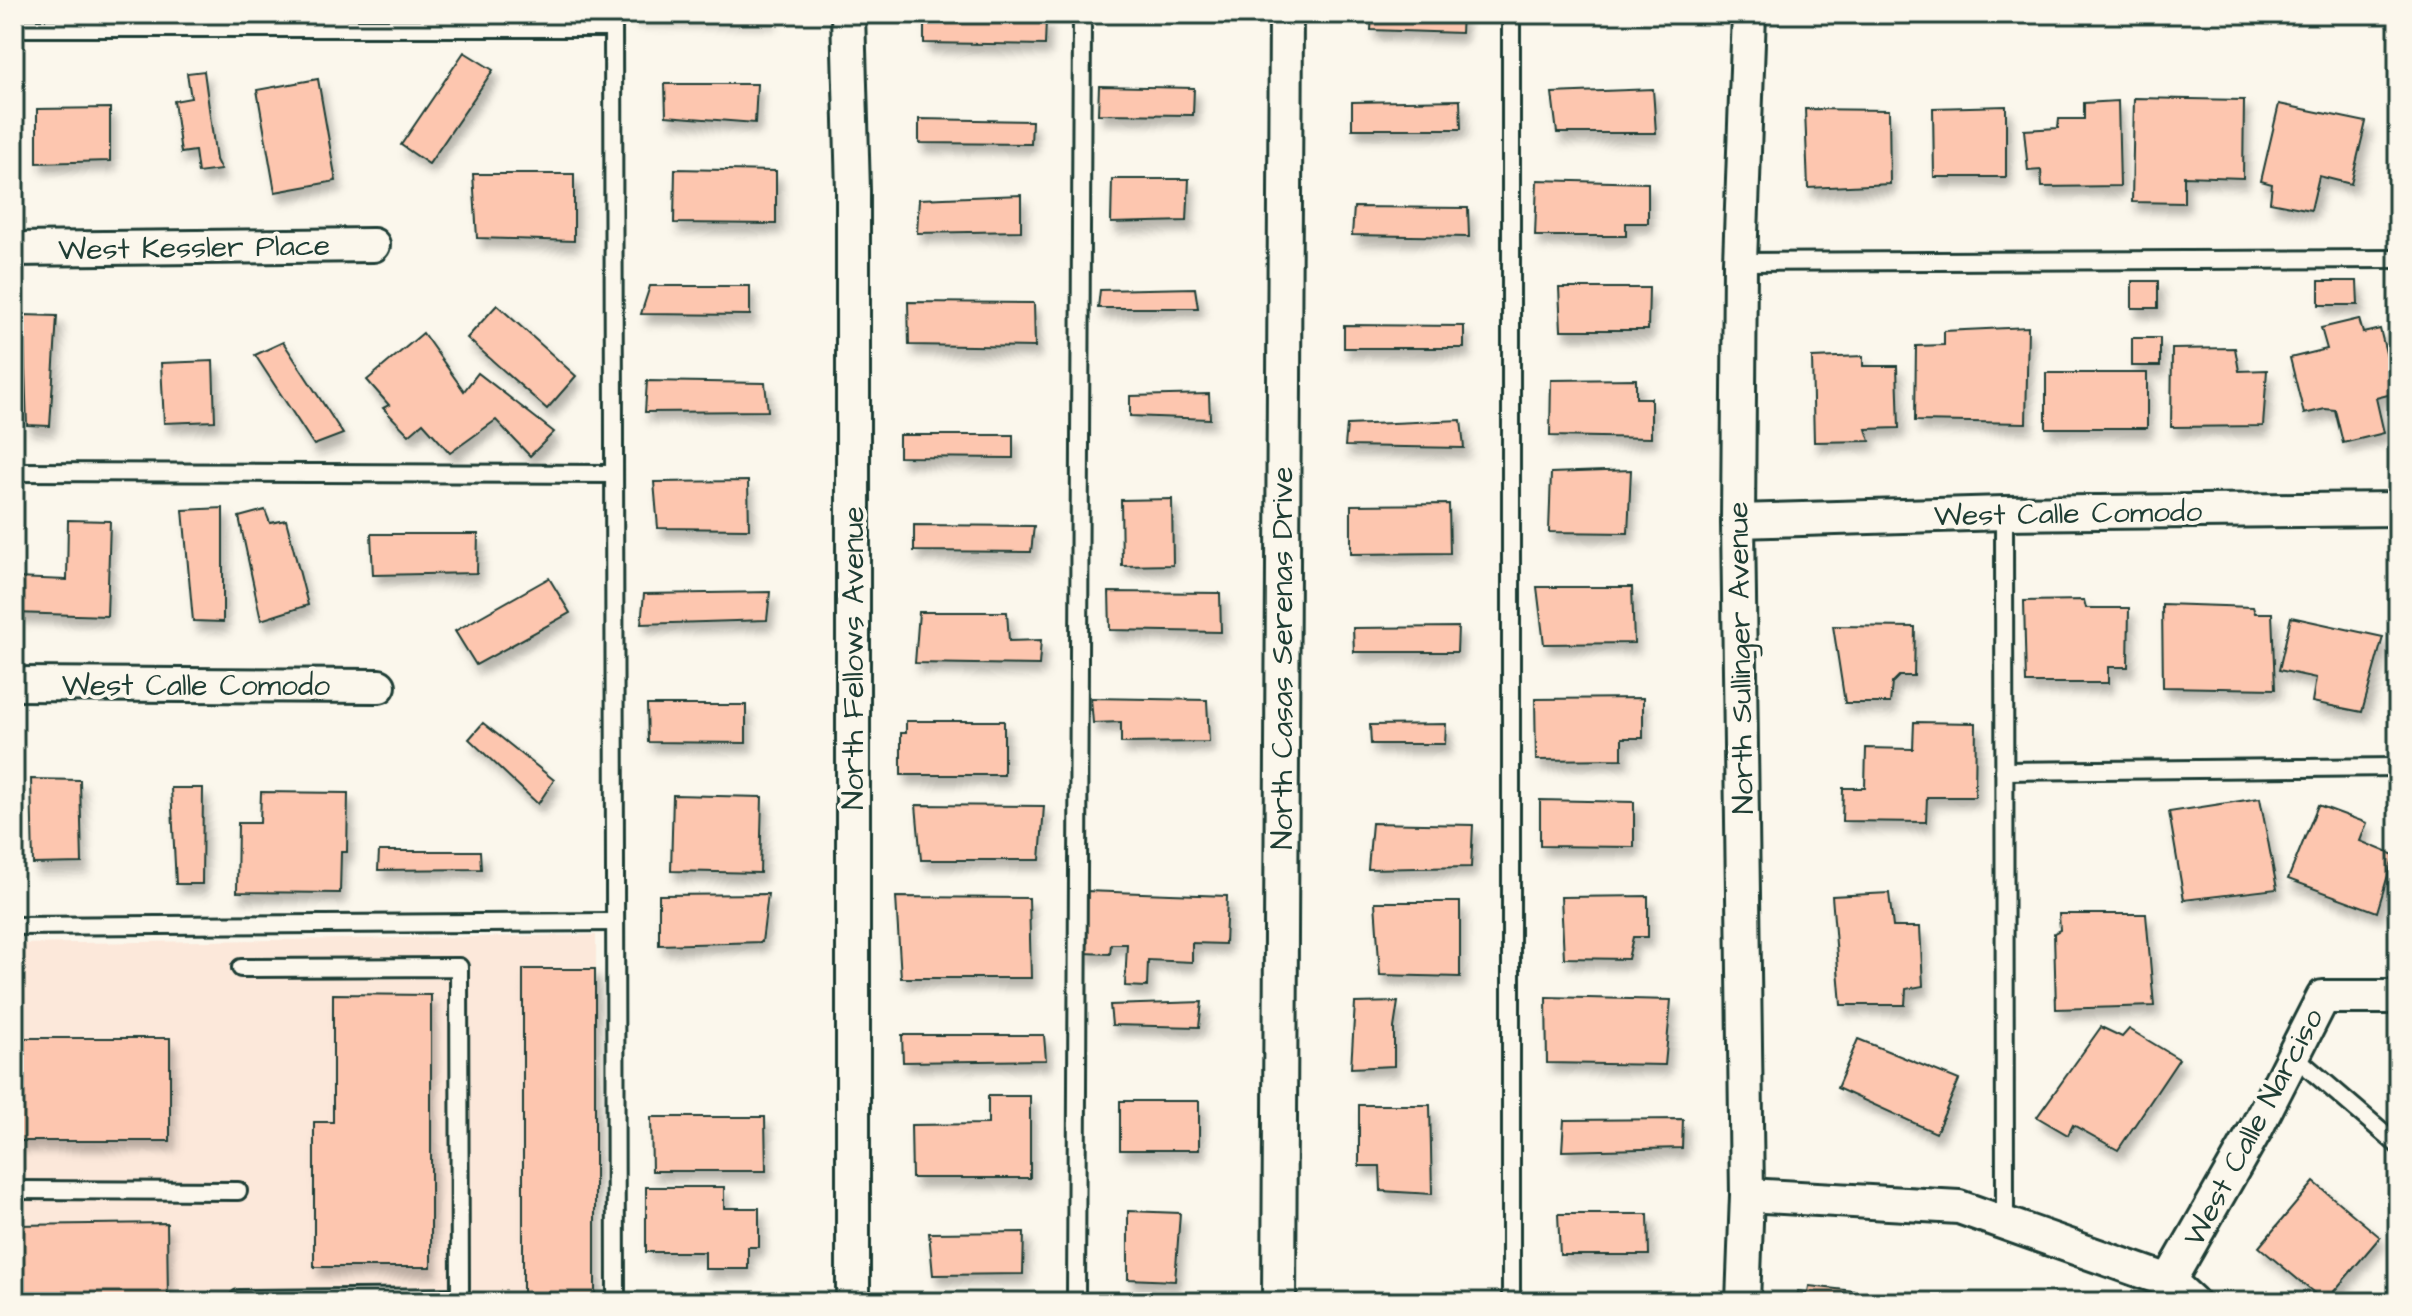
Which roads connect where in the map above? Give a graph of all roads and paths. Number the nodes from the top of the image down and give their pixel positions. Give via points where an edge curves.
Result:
1 (848, 14) edge
2 (1082, 14) edge
3 (1286, 14) edge
4 (1511, 14) edge
5 (1749, 14) edge
6 (613, 21) edge
7 (14, 28) edge
8 (373, 245) dead end
9 (14, 249) edge
10 (2398, 259) edge
11 (1740, 262) junction
12 (14, 472) edge
13 (614, 474) junction
14 (2398, 509) edge
15 (2004, 513) junction
16 (1738, 521) junction
17 (14, 684) edge
18 (379, 686) dead end
19 (2398, 767) edge
20 (2004, 771) junction
21 (615, 922) junction
22 (14, 926) edge
23 (241, 968) dead end
24 (2398, 997) edge
25 (2293, 1055) junction
26 (2398, 1145) edge
27 (14, 1190) edge
28 (238, 1191) dead end
29 (1747, 1195) junction
30 (2005, 1222) junction
31 (2180, 1291) edge
32 (239, 1299) dead end
33 (460, 1300) edge
34 (616, 1302) edge
35 (853, 1302) edge
36 (1076, 1302) edge
37 (1279, 1302) edge
38 (1511, 1302) edge
39 (1743, 1302) edge

1 - 35 street, North Fellows Avenue via 853,191
2 - 36 lane
3 - 37 street, North Casas Serenas Drive
4 - 38 lane
5 - 11 street, North Sullinger Avenue
6 - 7 lane
6 - 13 lane
8 - 9 street, West Kessler Place
10 - 11 lane
11 - 16 street, North Sullinger Avenue
12 - 13 lane
13 - 21 lane
14 - 15 street, West Calle Comodo
15 - 16 street, West Calle Comodo
15 - 20 lane
16 - 29 street, North Sullinger Avenue
17 - 18 street, West Calle Comodo
19 - 20 lane
20 - 30 lane
21 - 22 lane
21 - 34 lane
23 - 33 lane via 459,967
24 - 25 street, West Calle Narciso via 2323,997
25 - 26 lane
25 - 31 street, West Calle Narciso
27 - 28 lane
29 - 30 street via 1959,1207
29 - 39 street, North Sullinger Avenue
30 - 31 street
32 - 33 lane

